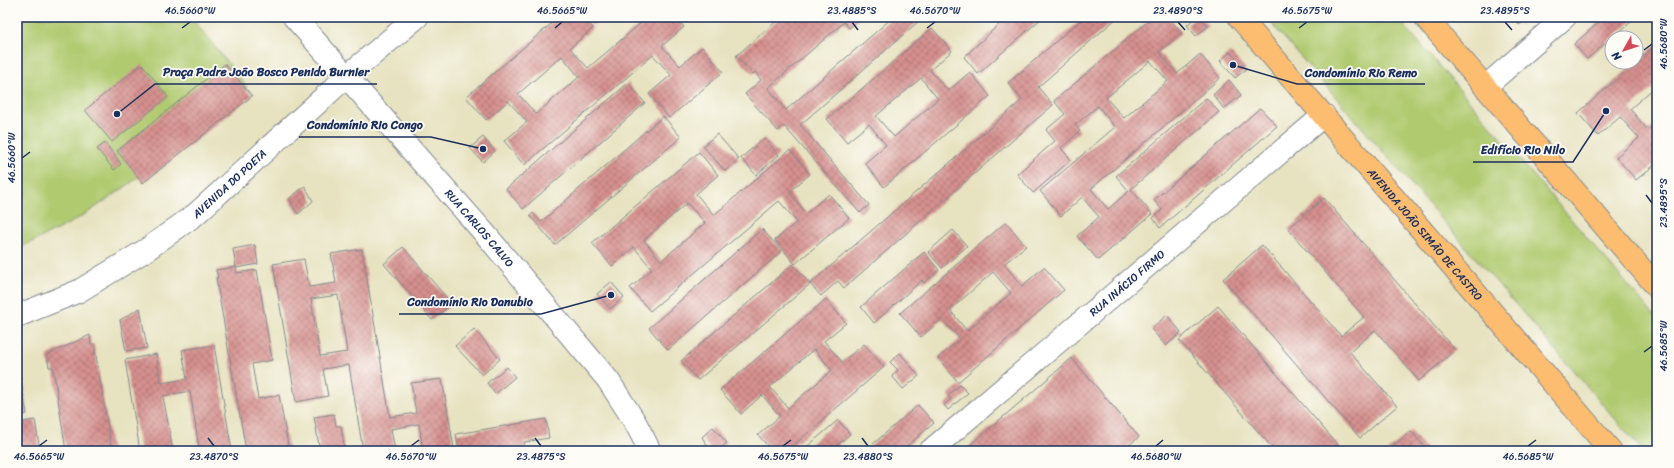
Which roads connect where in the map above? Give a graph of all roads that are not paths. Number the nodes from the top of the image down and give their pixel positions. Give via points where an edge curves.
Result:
1 (294, 17) edge
2 (417, 17) edge
3 (1239, 17) edge
4 (1425, 17) edge
5 (1565, 17) edge
6 (346, 77) junction
7 (1485, 86) junction
8 (1324, 115) junction
9 (1657, 287) edge
10 (17, 316) edge
11 (650, 451) edge
12 (930, 451) edge
13 (1611, 451) edge

1 - 6 street, RUA CARLOS CALVO
2 - 6 street, AVENIDA DO POETA
3 - 8 main road, AVENIDA JOÃO SIMÃO DE CASTRO
4 - 7 main road
5 - 7 street
6 - 10 street, AVENIDA DO POETA via 196,214 146,250 79,291
6 - 11 street, RUA CARLOS CALVO via 487,236 608,380
7 - 9 main road
8 - 12 street, RUA INÁCIO FIRMO
8 - 13 main road, AVENIDA JOÃO SIMÃO DE CASTRO

